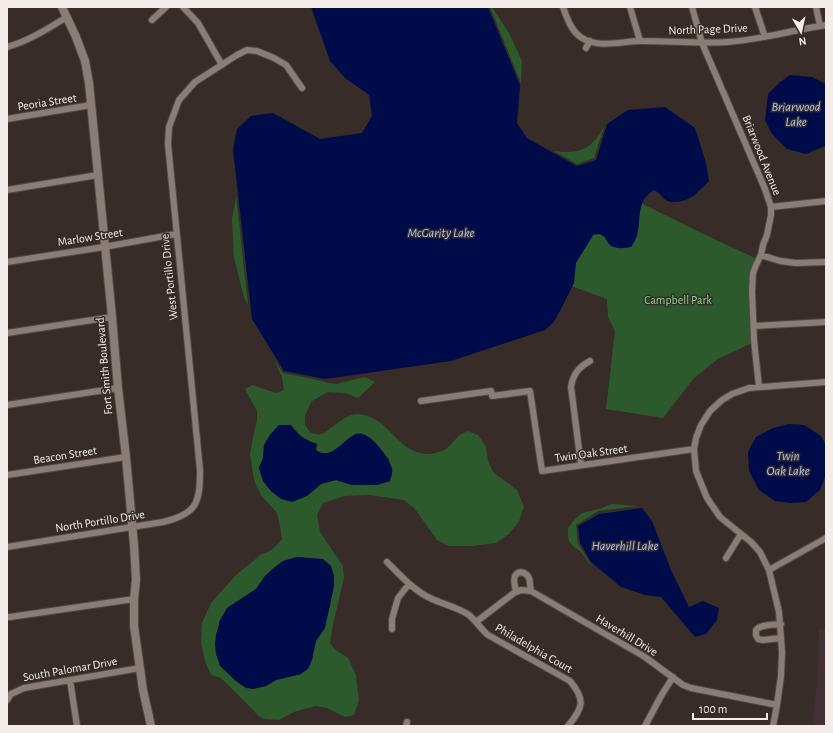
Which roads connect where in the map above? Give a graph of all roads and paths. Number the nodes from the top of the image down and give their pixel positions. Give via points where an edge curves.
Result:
1 (62, 7) edge
2 (166, 7) edge
3 (183, 7) edge
4 (563, 7) edge
5 (630, 7) edge
6 (692, 7) edge
7 (755, 7) edge
8 (816, 7) edge
9 (67, 17) junction
10 (152, 20) dead end
11 (823, 25) edge
12 (765, 37) junction
13 (590, 41) junction
14 (640, 41) junction
15 (702, 43) junction
16 (7, 47) edge
17 (586, 48) dead end
18 (222, 65) junction
19 (302, 88) dead end
20 (91, 105) junction
21 (7, 119) edge
22 (98, 175) junction
23 (7, 190) edge
24 (826, 201) edge
25 (771, 207) junction
26 (176, 234) junction
27 (104, 246) junction
28 (761, 255) junction
29 (7, 262) edge
30 (826, 262) edge
31 (112, 317) junction
32 (826, 322) edge
33 (754, 326) junction
34 (7, 333) edge
35 (590, 361) dead end
36 (826, 382) edge
37 (758, 387) junction
38 (118, 388) junction
39 (421, 401) dead end
40 (7, 405) edge
41 (694, 449) junction
42 (126, 457) junction
43 (581, 465) junction
44 (7, 476) edge
45 (193, 508) joint
46 (132, 526) junction
47 (741, 534) junction
48 (826, 538) edge
49 (7, 547) edge
50 (726, 558) dead end
51 (387, 562) dead end
52 (770, 570) junction
53 (409, 584) junction
54 (531, 591) junction
55 (516, 592) junction
56 (134, 600) junction
57 (7, 617) edge
58 (476, 622) junction
59 (781, 624) junction
60 (392, 629) dead end
61 (781, 638) junction
62 (140, 668) junction
63 (673, 677) junction
64 (70, 680) junction
65 (7, 700) edge
66 (777, 705) junction
67 (77, 726) edge
68 (151, 726) edge
69 (568, 726) edge
70 (645, 726) edge
71 (773, 726) edge

1 - 9 street, Fort Smith Boulevard
2 - 10 street
3 - 18 street via 198,23
4 - 13 street via 570,26 581,38
5 - 14 street
6 - 15 street, Briarwood Avenue
7 - 12 street
8 - 11 street
9 - 16 street via 20,44
9 - 20 street, Fort Smith Boulevard via 85,61
11 - 12 street, North Page Drive
12 - 15 street, North Page Drive
13 - 14 street, North Page Drive via 606,44
13 - 17 street
14 - 15 street, North Page Drive
15 - 25 street, Briarwood Avenue
18 - 19 street, West Portillo Drive via 247,47 286,65
18 - 26 street, West Portillo Drive via 195,82 179,100 170,127 168,144
20 - 21 street, Peoria Street
20 - 22 street, Fort Smith Boulevard
22 - 23 street
22 - 27 street, Fort Smith Boulevard
24 - 25 street
25 - 28 street, Briarwood Avenue
26 - 27 street, Marlow Street
26 - 45 street, West Portillo Drive via 200,470 198,498
27 - 29 street, Marlow Street
27 - 31 street, Fort Smith Boulevard
28 - 30 street via 796,263
28 - 33 street, Briarwood Avenue via 753,273
31 - 34 street
31 - 38 street, Fort Smith Boulevard
32 - 33 street
33 - 37 street, Briarwood Avenue
35 - 43 street via 576,372 571,387
36 - 37 street
37 - 41 street via 732,394 710,411 701,425
38 - 40 street
38 - 42 street, Fort Smith Boulevard
39 - 43 street, Twin Oak Street via 491,391 492,396 530,391 542,471
41 - 43 street, Twin Oak Street
41 - 47 street via 696,471 707,498 720,517
42 - 44 street, Beacon Street
42 - 46 street, Fort Smith Boulevard
45 - 46 street, North Portillo Drive via 177,519
46 - 49 street, North Portillo Drive
46 - 56 street, Fort Smith Boulevard via 136,580
47 - 50 street
47 - 52 street via 760,552
48 - 52 street
51 - 53 street, Philadelphia Court
52 - 59 street
53 - 58 street, Philadelphia Court via 430,598 468,614
53 - 60 street via 398,598
54 - 55 street
54 - 55 street via 529,578 523,572 515,576
54 - 63 street, Haverhill Drive via 645,657
55 - 58 street
56 - 57 street
56 - 62 street, Fort Smith Boulevard via 134,626
58 - 69 street, Philadelphia Court via 488,635 570,681 581,696 581,705
59 - 61 street
59 - 61 street via 758,627 756,630 758,639
61 - 66 street via 781,676
62 - 64 street, South Palomar Drive
62 - 68 street, Fort Smith Boulevard
63 - 66 street, Haverhill Drive via 691,688
63 - 70 street
64 - 65 street, South Palomar Drive via 24,688 10,694
64 - 67 street
66 - 71 street

